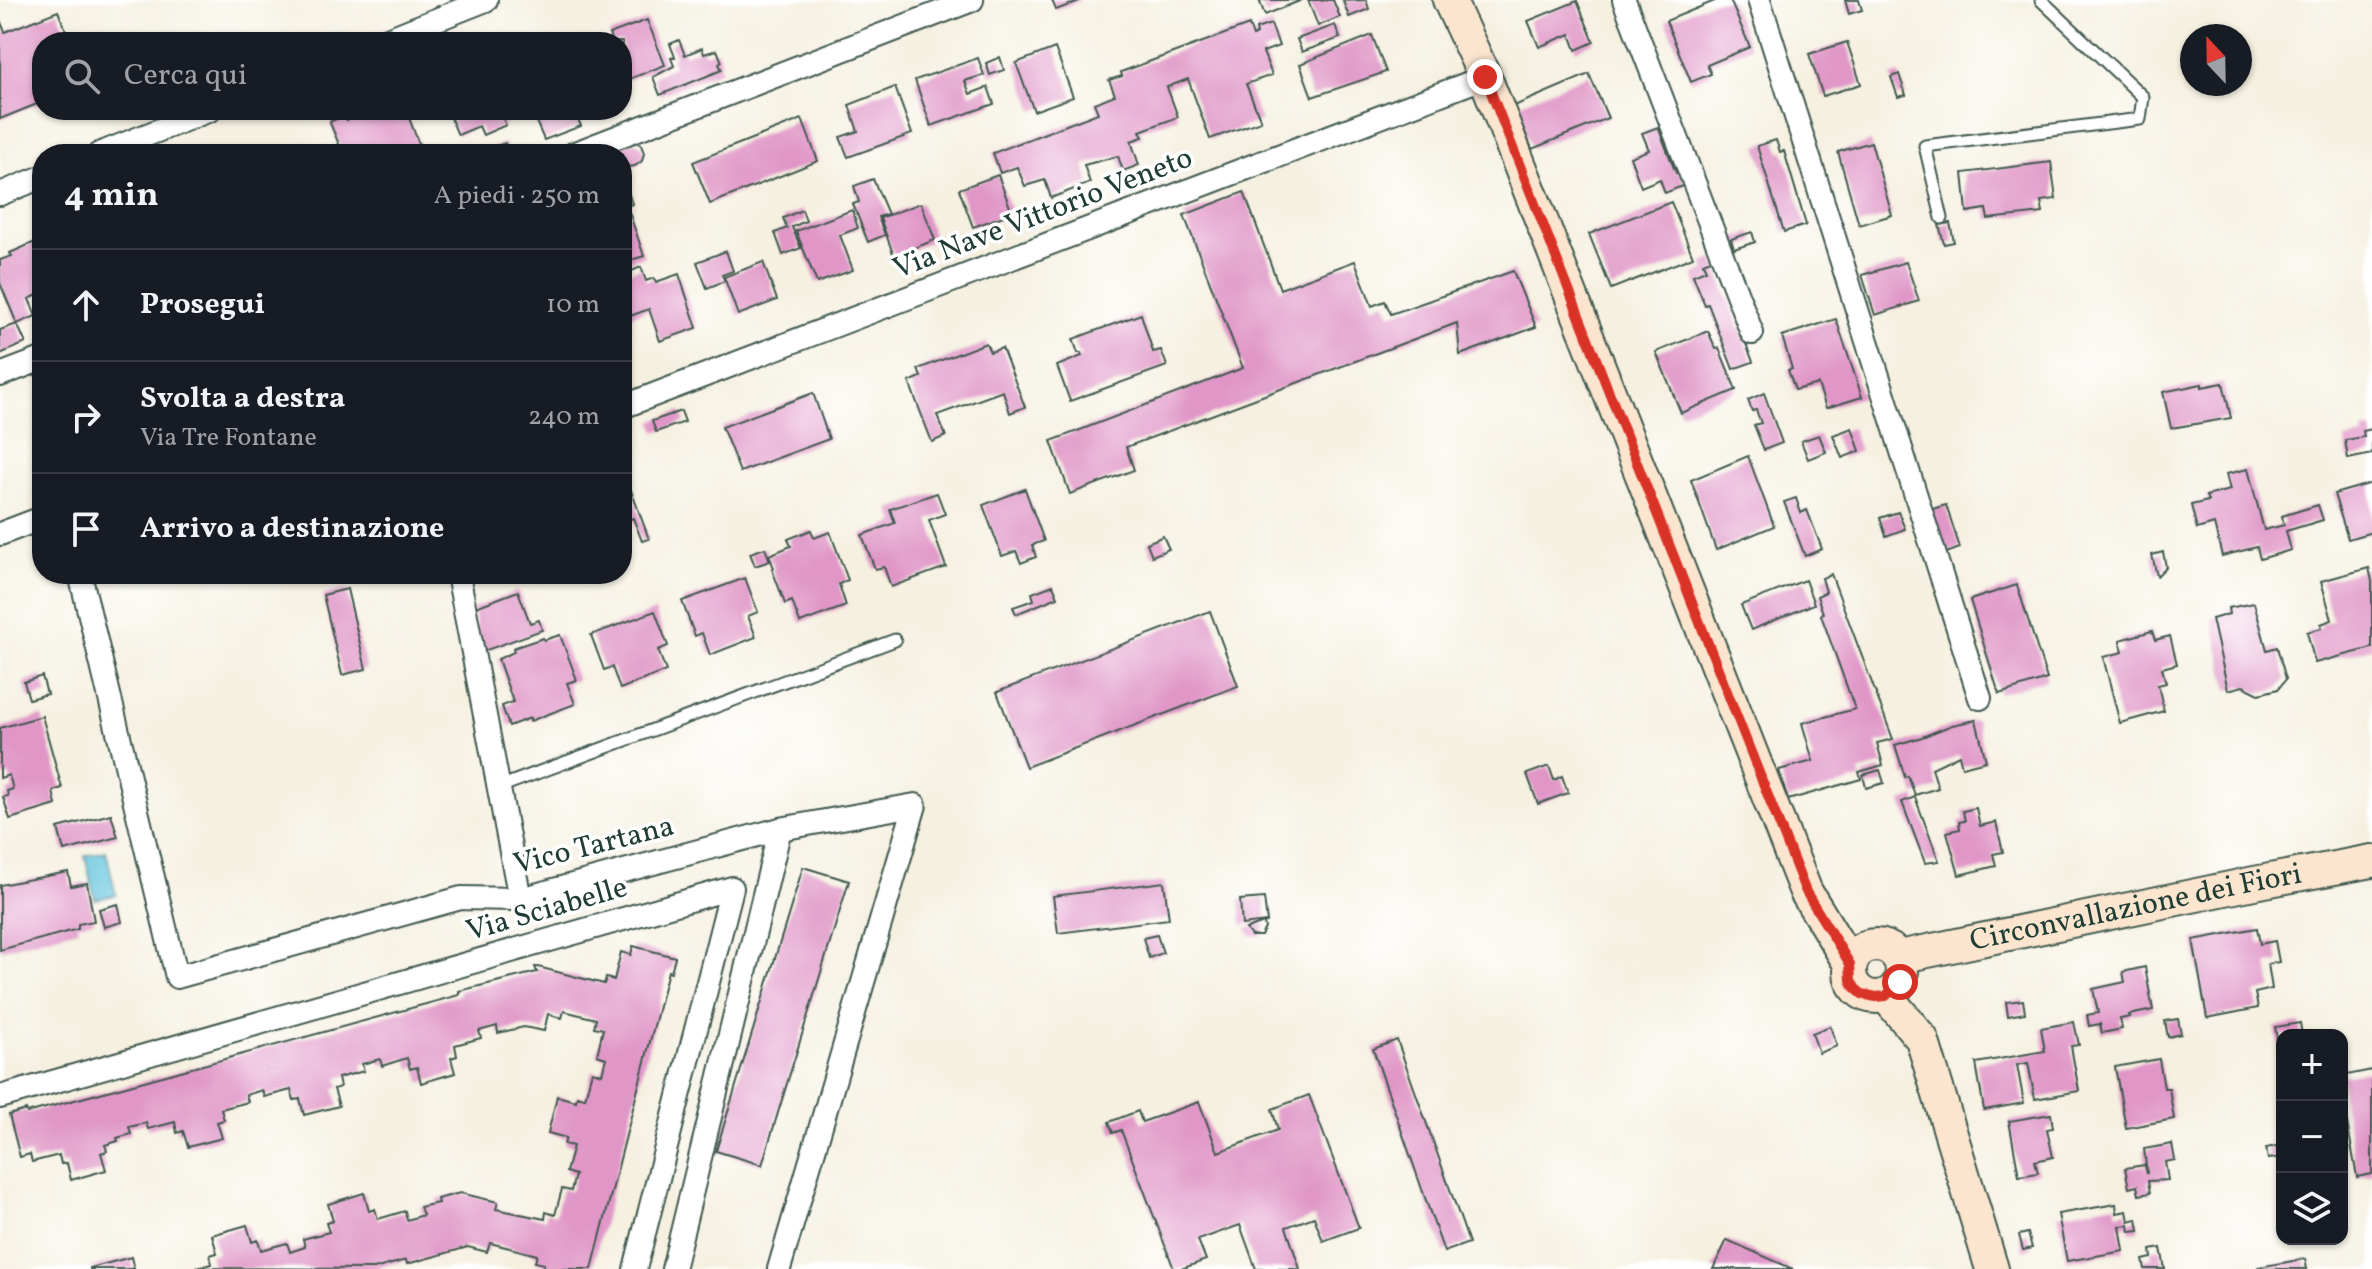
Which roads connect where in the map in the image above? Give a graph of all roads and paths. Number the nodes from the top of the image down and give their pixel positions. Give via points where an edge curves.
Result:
1 (486, 0) edge
2 (972, 0) edge
3 (1449, 0) edge
4 (1624, 0) edge
5 (1759, 0) edge
6 (2041, 0) edge
7 (405, 32) edge
8 (1485, 77) junction
9 (185, 120) edge
10 (124, 144) edge
11 (599, 144) edge
12 (32, 181) edge
13 (0, 194) edge
14 (1942, 218) dead end
15 (1752, 333) dead end
16 (32, 363) edge
17 (0, 375) edge
18 (632, 403) edge
19 (32, 522) edge
20 (0, 534) edge
21 (82, 584) edge
22 (460, 584) edge
23 (895, 640) dead end
24 (1980, 698) dead end
25 (499, 787) junction
26 (780, 829) junction
27 (2372, 861) edge
28 (520, 899) junction
29 (1899, 957) junction
30 (1850, 964) junction
31 (1886, 996) junction
32 (0, 1097) edge
33 (635, 1269) edge
34 (673, 1269) edge
35 (779, 1269) edge
36 (1992, 1269) edge

1 - 7 street
2 - 11 street
3 - 8 street
4 - 15 street
5 - 24 street
6 - 14 lane via 2143,97 2140,119 1925,146
8 - 18 street, Via Nave Vittorio Veneto
8 - 30 street via 1806,892
9 - 10 street
12 - 13 street
16 - 17 street
19 - 20 street
21 - 28 street, Vico Tartana via 177,977 461,898
22 - 25 street
23 - 25 lane
25 - 28 street
26 - 28 street, Vico Tartana
26 - 34 street
26 - 35 street, Vico Tartana via 915,805
27 - 29 street, Circonvallazione dei Fiori
29 - 30 street via 1874,944 1856,953
29 - 31 street via 1900,982
30 - 31 street via 1855,988 1871,997
31 - 36 street via 1922,1039
32 - 33 street, Via Sciabelle via 732,888

